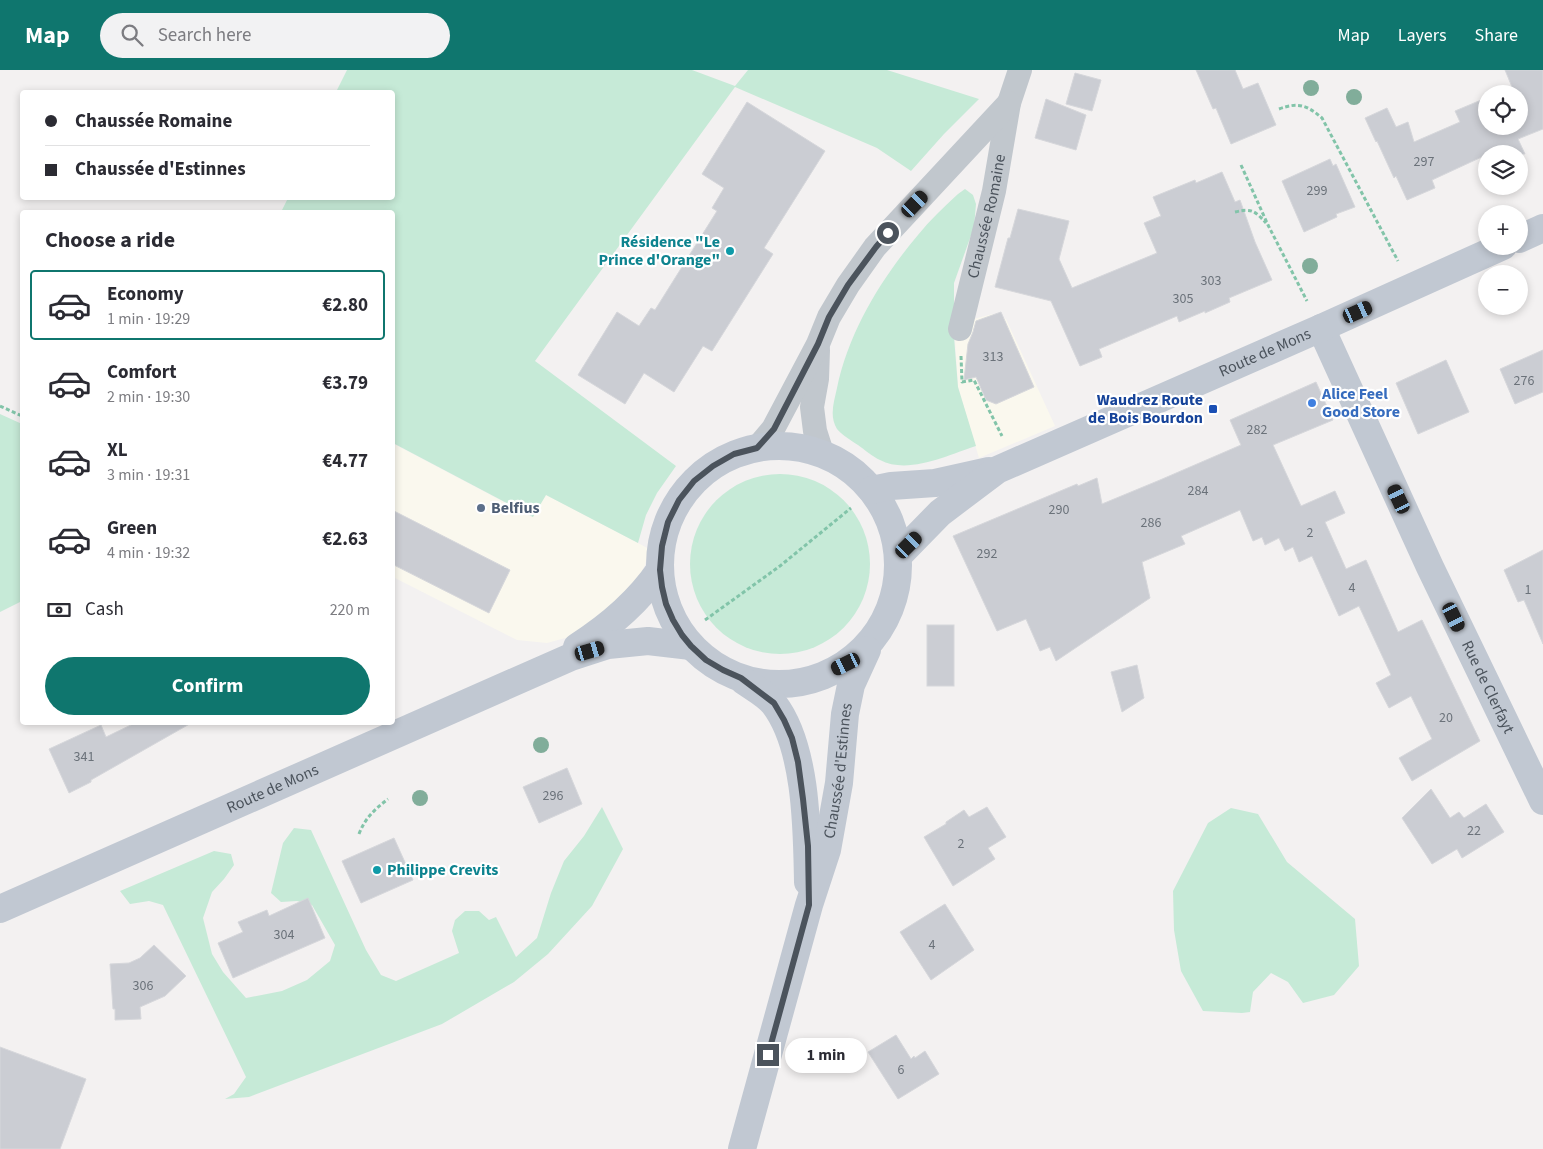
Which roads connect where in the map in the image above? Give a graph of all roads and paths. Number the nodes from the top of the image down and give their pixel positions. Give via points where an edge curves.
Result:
1 (1020, 70) edge
2 (1009, 103) junction
3 (1279, 110) dead end
4 (1241, 165) dead end
5 (1235, 212) dead end
6 (1268, 225) junction
7 (1543, 228) edge
8 (1528, 235) edge
9 (1484, 255) edge
10 (1412, 288) junction
11 (1321, 328) junction
12 (960, 329) joint
13 (818, 344) junction
14 (0, 406) edge
15 (20, 415) edge
16 (757, 448) junction
17 (822, 453) junction
18 (1006, 465) junction
19 (872, 490) junction
20 (898, 556) junction
21 (660, 570) junction
22 (872, 639) junction
23 (687, 641) junction
24 (545, 668) junction
25 (741, 678) junction
26 (388, 799) dead end
27 (1543, 801) edge
28 (359, 834) dead end
29 (809, 905) junction
30 (0, 910) edge
31 (742, 1149) edge

1 - 2 street, Chaussée Romaine
2 - 12 street, Chaussée Romaine via 994,191
2 - 13 street, Chaussée Romaine via 876,247 848,285
3 - 10 path via 1288,106 1305,106 1322,118
4 - 6 path
5 - 6 path via 1251,210
6 - 11 path
7 - 8 main road
9 - 10 main road, Route de Mons
10 - 11 main road, Route de Mons
11 - 18 main road, Route de Mons
11 - 27 main road, Rue de Clerfayt via 1430,567
12 - 18 path via 962,382 974,380
13 - 16 street, Chaussée Romaine via 774,429
13 - 17 street, Chaussée Romaine via 812,407
14 - 15 path
16 - 17 main road via 790,446
16 - 21 main road via 734,454 694,481 668,522
17 - 19 main road via 858,475
18 - 19 main road, Route de Mons via 935,482
18 - 20 main road, Route de Mons via 940,513
19 - 20 main road via 894,532
19 - 23 path
20 - 22 main road via 893,600
21 - 23 main road via 666,604
21 - 24 main road, Route de Mons via 625,612
22 - 25 main road via 846,664 813,680 777,685
22 - 29 main road, Chaussée d'Estinnes via 850,685 839,783 827,850
23 - 24 main road, Route de Mons via 608,646
23 - 25 main road via 706,660
24 - 30 main road, Route de Mons
25 - 29 main road, Chaussée d'Estinnes via 774,703 792,738 808,846
26 - 28 path via 375,808
29 - 31 main road, Chaussée d'Estinnes

